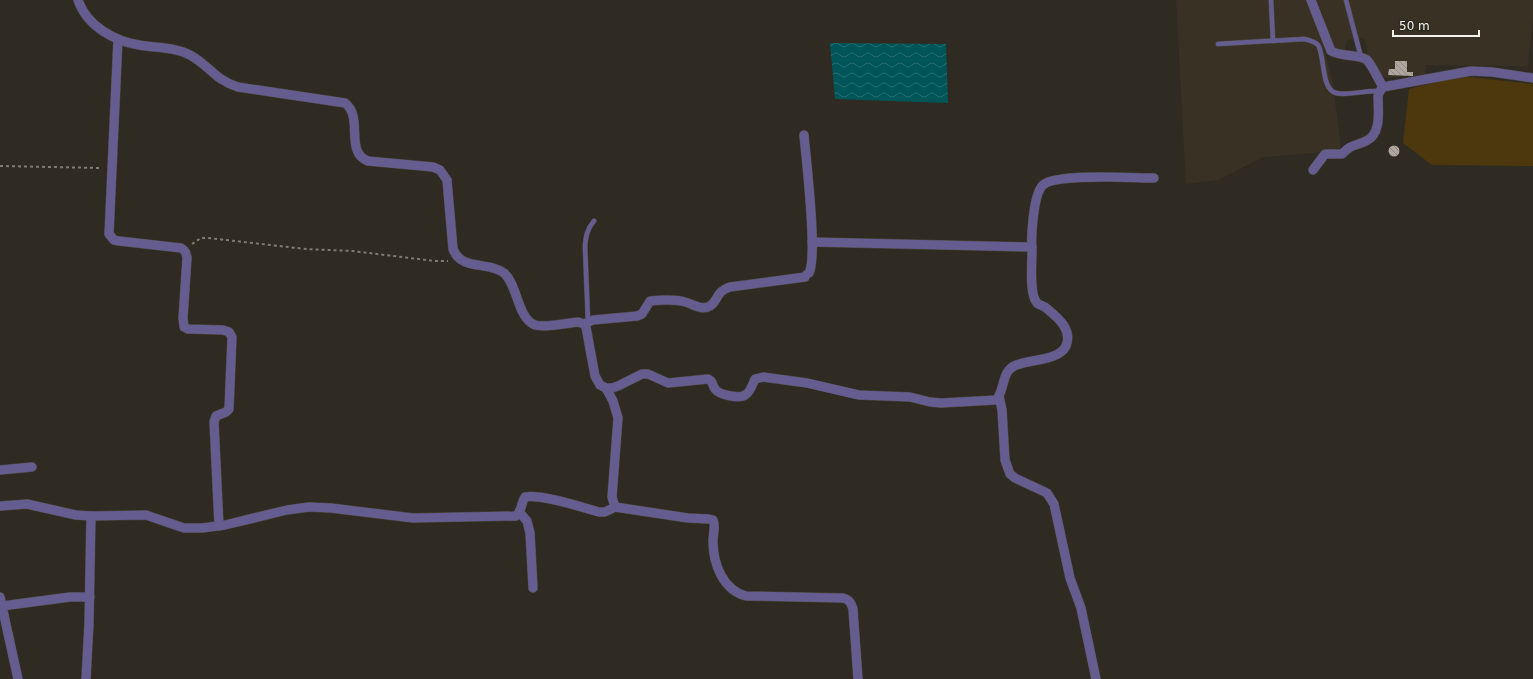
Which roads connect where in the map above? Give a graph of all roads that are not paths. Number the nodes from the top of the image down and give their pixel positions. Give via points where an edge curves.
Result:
1 (78, 0) edge
2 (1271, 0) edge
3 (1311, 0) edge
4 (1346, 0) edge
5 (118, 39) junction
6 (1273, 41) junction
7 (1218, 44) dead end
8 (1362, 57) junction
9 (1533, 78) edge
10 (1381, 89) junction
11 (804, 135) dead end
12 (1313, 170) dead end
13 (1154, 178) dead end
14 (594, 221) dead end
15 (812, 242) junction
16 (1032, 247) junction
17 (586, 322) junction
18 (606, 388) junction
19 (1000, 396) junction
20 (32, 467) dead end
21 (0, 470) edge
22 (0, 506) edge
23 (615, 507) junction
24 (520, 513) junction
25 (91, 516) junction
26 (219, 526) junction
27 (532, 588) dead end
28 (90, 597) junction
29 (1, 601) edge
30 (18, 679) edge
31 (86, 679) edge
32 (858, 679) edge
33 (1096, 679) edge

1 - 5 street via 84,14 92,22
2 - 6 lane
3 - 8 street via 1331,51 1338,55
4 - 8 lane
5 - 17 street via 138,45 177,50 190,55 219,79 238,87 345,103 353,114 357,153 361,158 368,161 433,167 445,175 453,249 459,260 503,273 525,317 535,325
5 - 26 street via 109,234 118,241 184,250 187,258 184,327 223,330 229,332 232,337 229,409 216,416 214,422
6 - 7 lane
6 - 10 lane via 1304,39 1311,40 1317,45 1330,91 1335,93
8 - 10 street via 1367,60
9 - 10 street via 1471,71
10 - 12 street via 1378,96 1377,129 1373,138 1350,146 1342,154 1325,154
11 - 15 street
13 - 16 street via 1064,178 1049,181 1037,193
14 - 17 lane via 586,234 585,246
15 - 16 street
15 - 17 street via 809,273 804,277 722,289 710,306 706,307 684,302 650,301 642,314 637,316
16 - 19 street via 1033,293 1037,302 1065,325 1066,345 1062,353 1055,357 1026,361 1012,367 1006,374
17 - 18 street via 595,376 600,385
18 - 19 street via 648,374 668,383 708,379 715,390 732,397 745,396 755,379 763,377 859,395 910,397 942,404 991,401
18 - 23 street via 618,418 612,497
19 - 33 street via 1006,460 1010,474 1047,493 1054,504
20 - 21 street
22 - 25 street via 27,504
23 - 24 street via 599,512 529,496 523,500
23 - 32 street via 713,520 716,564 722,578 739,594 847,599 853,609
24 - 26 street via 511,517 413,518 309,507
24 - 27 street via 527,521 530,533
25 - 26 street via 146,514 184,528
25 - 28 street
28 - 29 street
28 - 31 street
29 - 30 street

